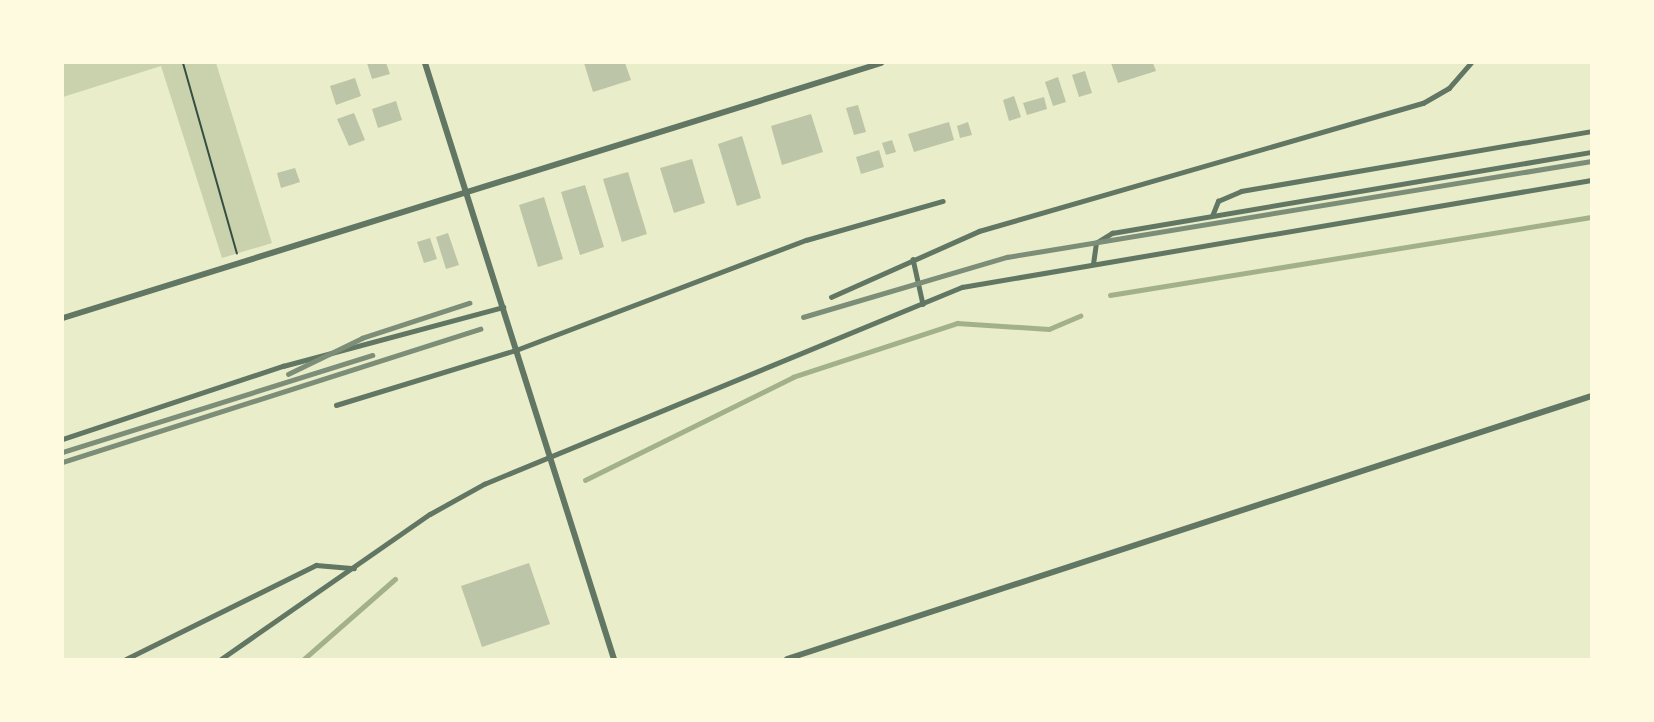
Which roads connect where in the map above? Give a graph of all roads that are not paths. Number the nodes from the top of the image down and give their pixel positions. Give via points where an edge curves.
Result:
1 (425, 63) edge
2 (881, 63) edge
3 (1471, 63) edge
4 (1591, 131) edge
5 (1591, 152) edge
6 (1591, 180) edge
7 (467, 191) junction
8 (943, 201) dead end
9 (1212, 216) junction
10 (913, 259) junction
11 (1093, 264) junction
12 (831, 297) dead end
13 (923, 304) junction
14 (503, 307) junction
15 (63, 318) edge
16 (516, 350) junction
17 (1591, 396) edge
18 (336, 405) dead end
19 (63, 439) edge
20 (550, 458) junction
21 (354, 568) junction
22 (126, 659) edge
23 (220, 659) edge
24 (614, 659) edge
25 (787, 659) edge

1 - 7 street
2 - 7 street
3 - 10 lane via 1443,92 1414,106 979,231
4 - 9 lane via 1241,191 1218,201
5 - 9 lane
6 - 11 lane
7 - 14 street
7 - 15 street
8 - 16 lane via 806,240
9 - 11 lane via 1107,235 1093,249
10 - 12 lane
10 - 13 lane
11 - 13 lane via 977,283
13 - 20 lane
14 - 16 street
14 - 19 lane via 283,366
16 - 18 lane
16 - 20 street
17 - 25 street
20 - 21 lane via 452,501
20 - 24 street
21 - 22 lane via 316,565
21 - 23 lane

